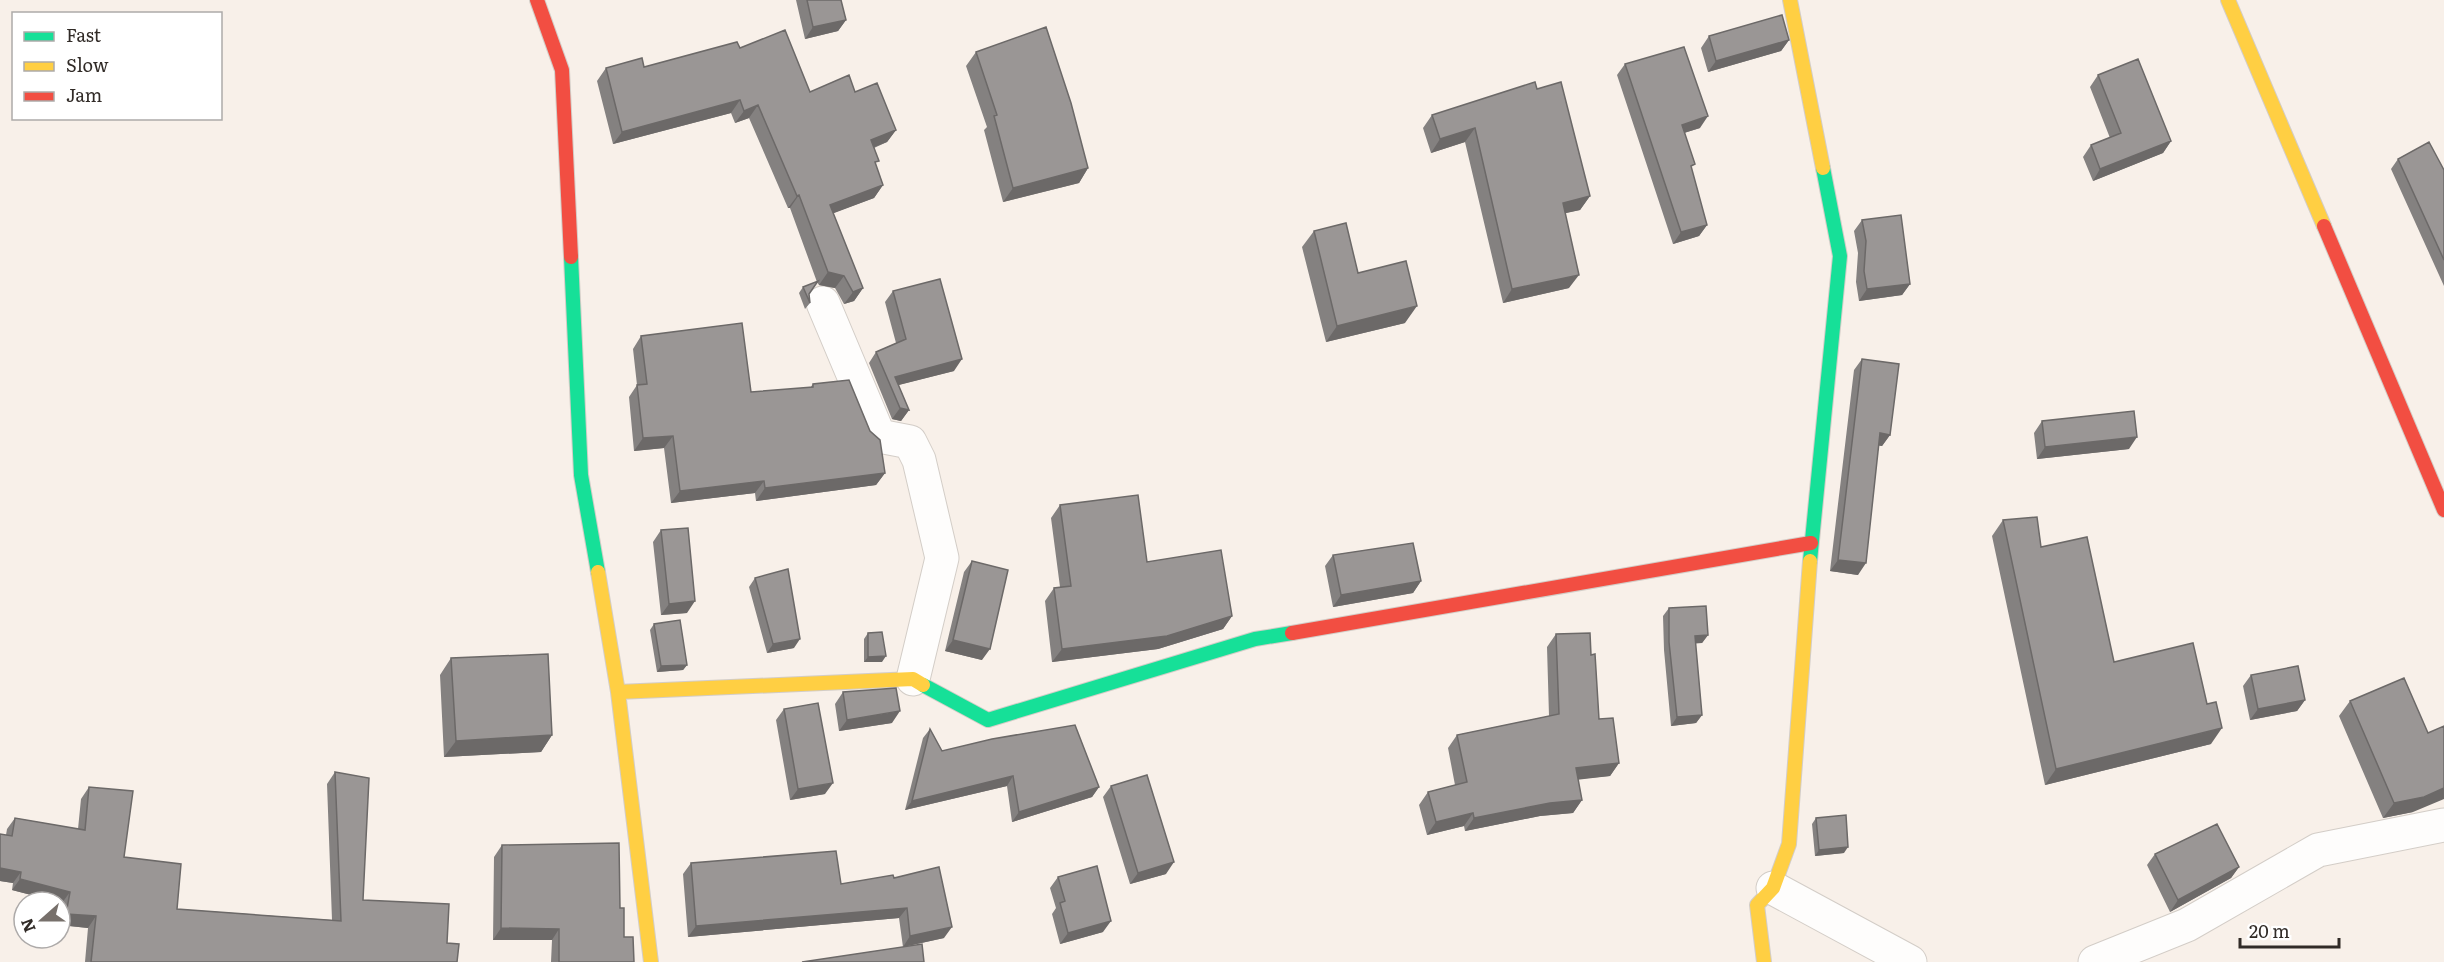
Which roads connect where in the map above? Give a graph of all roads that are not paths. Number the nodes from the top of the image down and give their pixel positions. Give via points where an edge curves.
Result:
1 (537, 0) edge
2 (1790, 0) edge
3 (2228, 0) edge
4 (823, 303) dead end
5 (2444, 510) edge
6 (1811, 543) junction
7 (913, 679) junction
8 (618, 692) junction
9 (2444, 825) edge
10 (1773, 888) junction
11 (651, 962) edge
12 (1764, 962) edge
13 (1910, 962) edge
14 (2095, 962) edge

1 - 8 street via 562,70 581,475
2 - 6 street via 1840,256
3 - 5 street
4 - 7 street via 879,436 910,442 919,460 942,558
6 - 7 street via 1255,639 988,720
6 - 10 street via 1789,844
7 - 8 street
8 - 11 street
9 - 14 street via 2318,850 2187,925
10 - 12 street via 1756,904
10 - 13 street

